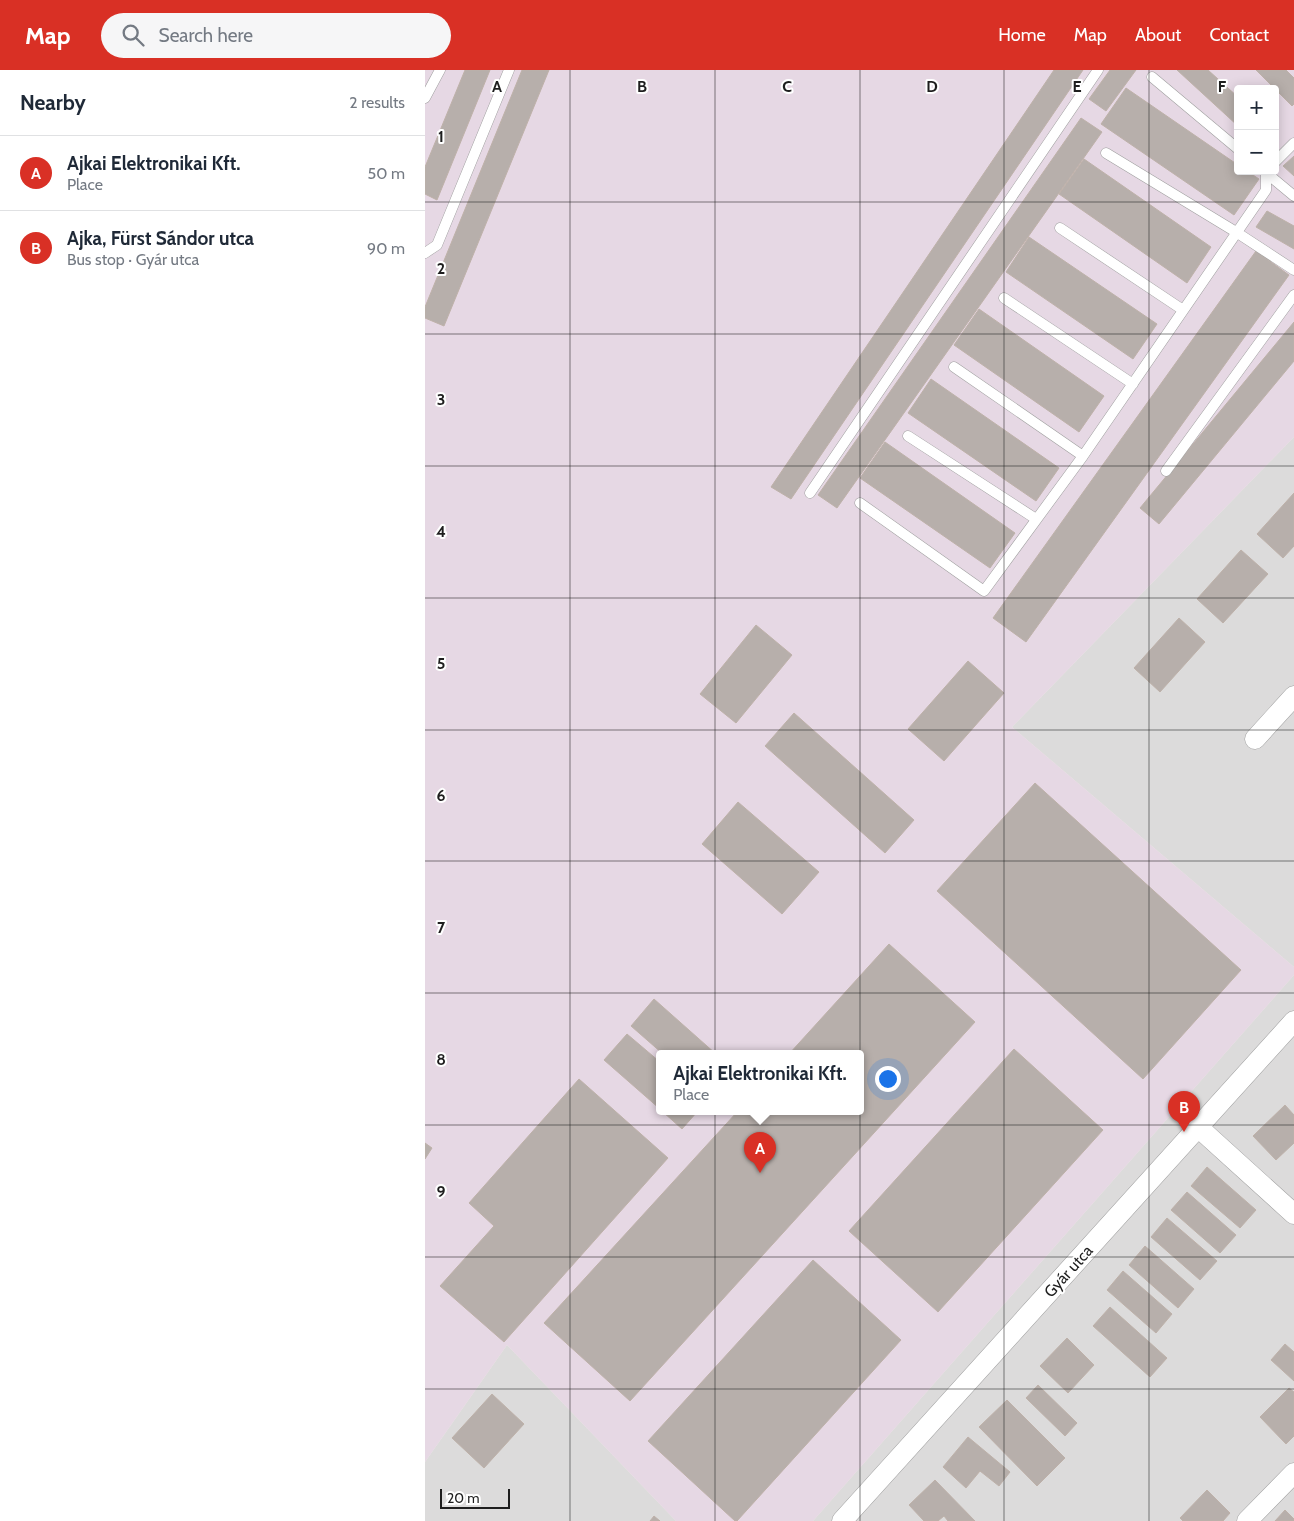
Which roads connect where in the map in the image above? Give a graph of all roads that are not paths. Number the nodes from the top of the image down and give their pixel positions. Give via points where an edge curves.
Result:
1 (440, 70) edge
2 (509, 70) edge
3 (1098, 70) edge
4 (1152, 77) dead end
5 (425, 98) edge
6 (1294, 143) edge
7 (1234, 146) edge
8 (1106, 153) dead end
9 (1279, 158) edge
10 (1265, 175) edge
11 (1269, 175) edge
12 (1294, 196) edge
13 (1060, 228) dead end
14 (1236, 232) junction
15 (425, 254) edge
16 (1294, 270) edge
17 (1294, 296) edge
18 (1004, 298) dead end
19 (1183, 310) junction
20 (954, 367) dead end
21 (1133, 384) junction
22 (908, 436) dead end
23 (1083, 456) junction
24 (1166, 471) dead end
25 (810, 493) dead end
26 (860, 503) dead end
27 (1036, 519) junction
28 (1294, 696) edge
29 (1255, 739) dead end
30 (1294, 1021) edge
31 (1198, 1127) junction
32 (1294, 1214) edge
33 (1294, 1473) edge
34 (842, 1521) edge
35 (1247, 1521) edge

1 - 5 lane
2 - 15 lane via 437,245
3 - 25 lane
4 - 7 lane
6 - 9 lane
8 - 14 lane
10 - 14 lane via 1266,190
11 - 12 lane
13 - 19 lane
14 - 16 lane
14 - 19 lane
17 - 24 lane
18 - 21 lane
19 - 21 lane
20 - 23 lane
21 - 23 lane
22 - 27 lane
23 - 27 lane
26 - 27 lane via 984,591
28 - 29 street
30 - 31 street, Gyár utca
31 - 32 street
31 - 34 street, Gyár utca
33 - 35 street

